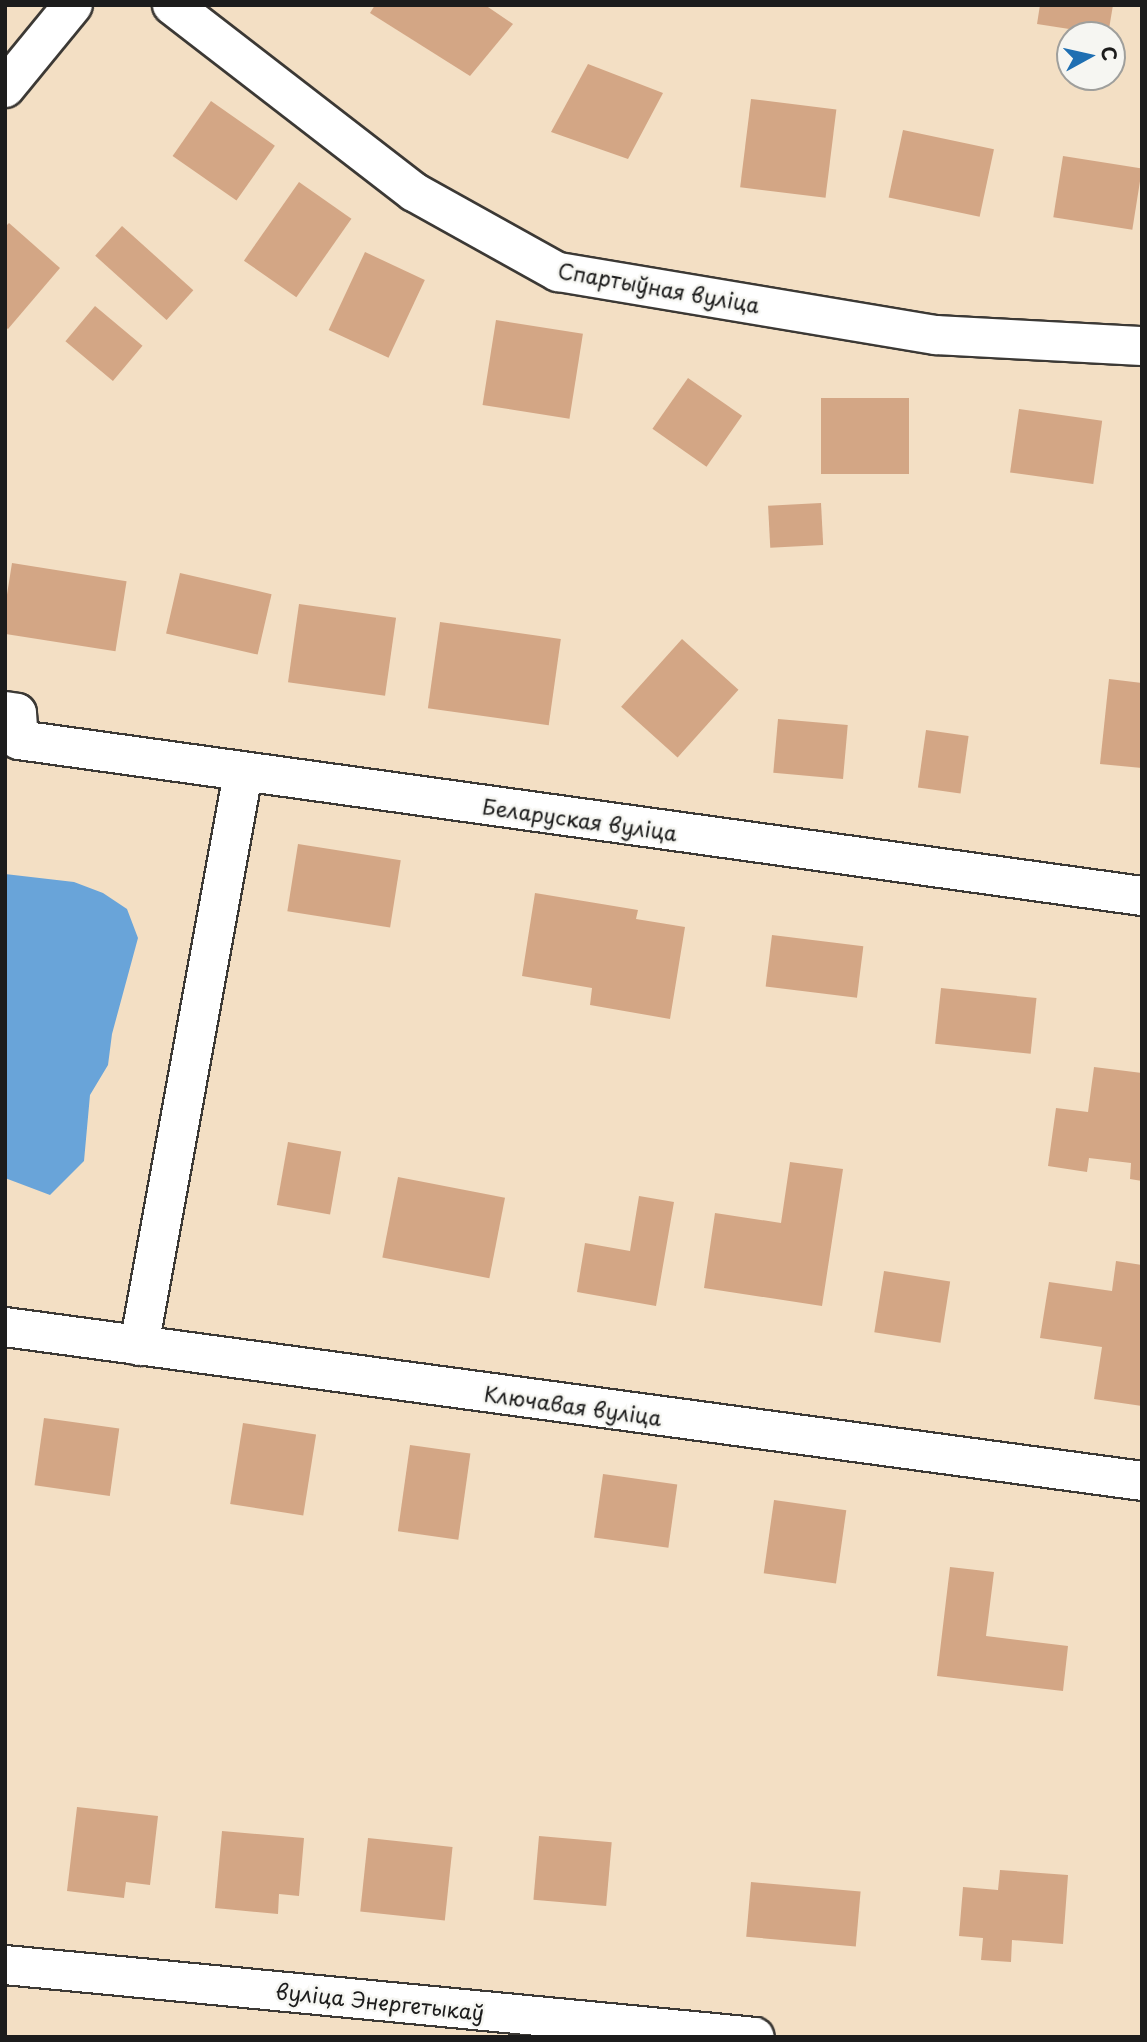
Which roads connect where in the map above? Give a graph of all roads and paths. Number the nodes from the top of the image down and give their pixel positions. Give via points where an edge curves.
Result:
1 (73, 5) edge
2 (172, 5) edge
3 (5, 88) edge
4 (1142, 346) edge
5 (12, 725) edge
6 (243, 773) junction
7 (1142, 896) edge
8 (5, 1328) edge
9 (139, 1346) junction
10 (1142, 1481) edge
11 (5, 1965) edge
12 (755, 2037) edge

1 - 3 street
2 - 4 street, Спартыўная вуліца via 414,191 558,272 936,335
5 - 6 street, Беларуская вуліца
6 - 7 street, Беларуская вуліца
6 - 9 street
8 - 9 street, Ключавая вуліца
9 - 10 street, Ключавая вуліца
11 - 12 street, вуліца Энергетыкаў

